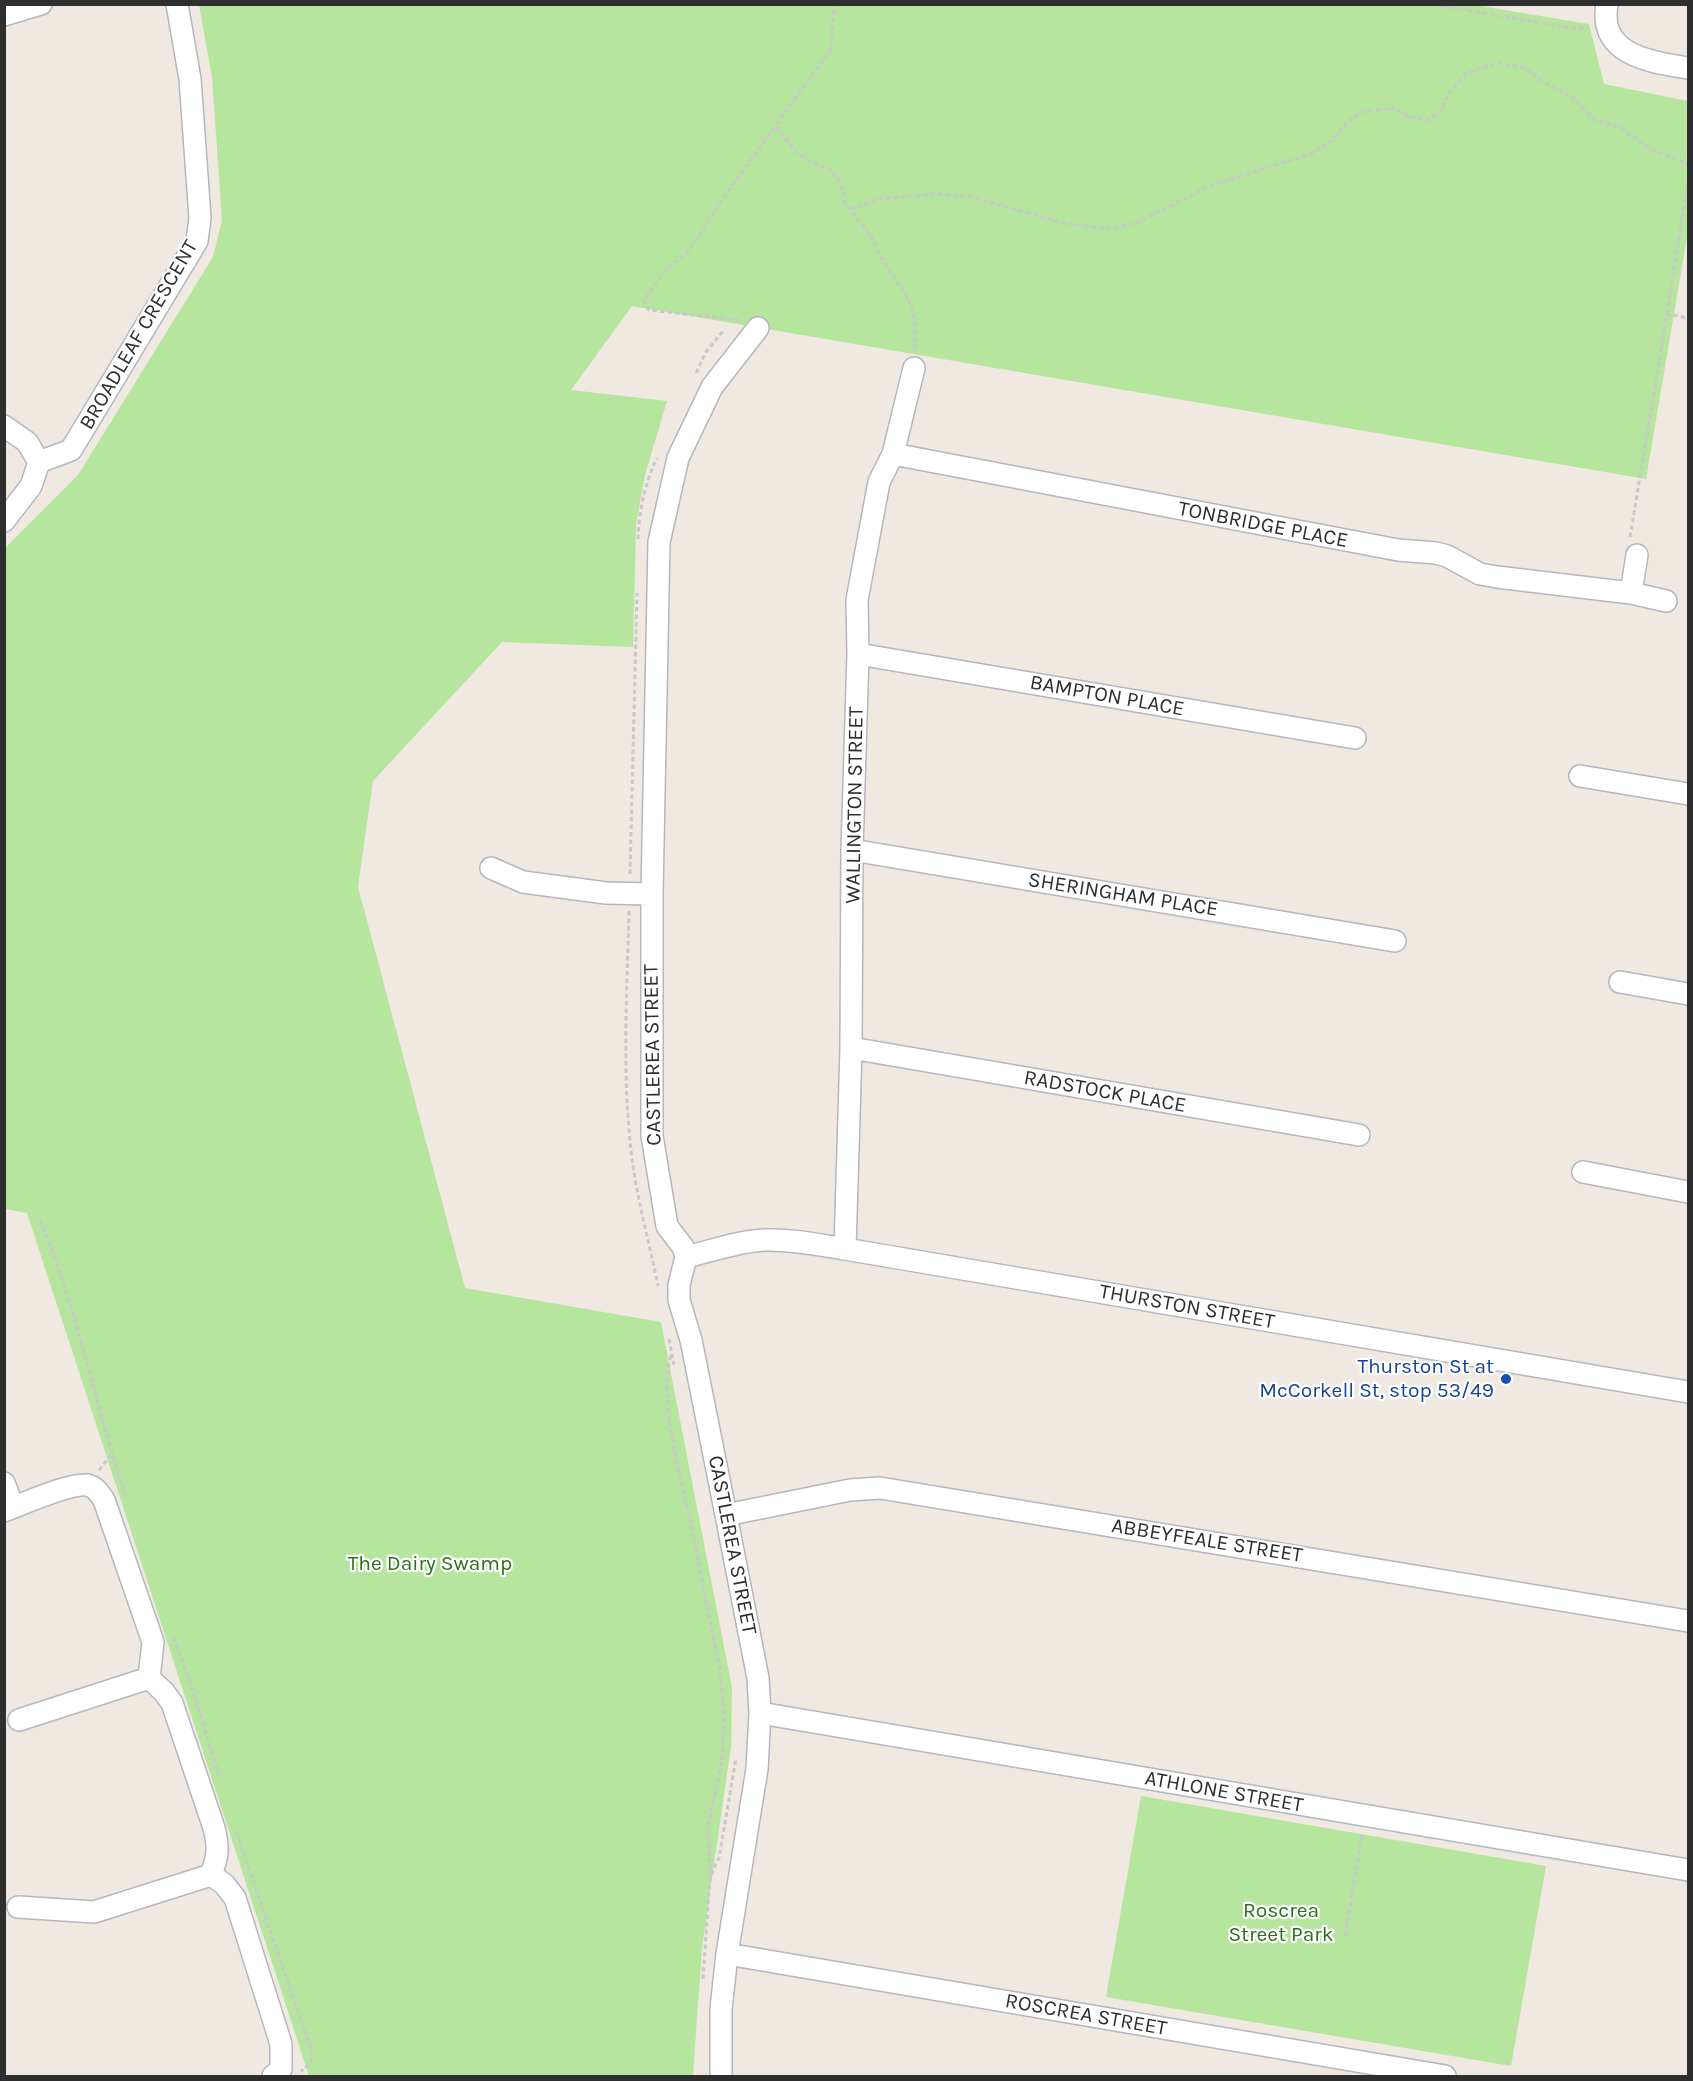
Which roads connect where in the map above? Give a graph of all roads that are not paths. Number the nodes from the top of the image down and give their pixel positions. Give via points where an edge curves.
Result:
1 (41, 4) edge
2 (177, 4) edge
3 (1607, 4) edge
4 (4, 15) edge
5 (1689, 68) edge
6 (759, 328) road end
7 (914, 368) road end
8 (4, 426) edge
9 (893, 454) junction
10 (39, 462) junction
11 (4, 521) edge
12 (1637, 555) road end
13 (1632, 593) junction
14 (1666, 601) dead end
15 (858, 654) junction
16 (1355, 738) dead end
17 (1580, 776) dead end
18 (1689, 794) edge
19 (852, 850) junction
20 (491, 868) dead end
21 (652, 894) junction
22 (1395, 940) dead end
23 (1620, 982) dead end
24 (1689, 994) edge
25 (851, 1048) junction
26 (1359, 1135) dead end
27 (1583, 1172) dead end
28 (1689, 1192) edge
29 (845, 1249) junction
30 (686, 1257) junction
31 (1689, 1392) edge
32 (4, 1483) edge
33 (9, 1509) edge
34 (726, 1515) junction
35 (1689, 1621) edge
36 (149, 1678) junction
37 (760, 1713) junction
38 (19, 1720) dead end
39 (1689, 1870) edge
40 (211, 1875) junction
41 (18, 1907) dead end
42 (727, 1954) junction
43 (277, 2073) edge
44 (721, 2076) edge
45 (1445, 2076) edge

1 - 4 street
2 - 10 street, BROADLEAF CRESCENT via 190,79 200,218 197,241 71,450
3 - 5 street via 1608,26 1613,39 1625,51 1648,61
6 - 21 street, CASTLEREA STREET via 712,387 678,458 659,542
7 - 9 street, WALLINGTON STREET
8 - 10 street via 27,442
9 - 13 street, TONBRIDGE PLACE via 1398,550 1436,553 1488,576
9 - 15 street, WALLINGTON STREET via 879,482 857,600
10 - 11 street via 31,486
12 - 13 street
13 - 14 street, TONBRIDGE PLACE
15 - 16 street, BAMPTON PLACE
15 - 19 street, WALLINGTON STREET
17 - 18 street
19 - 22 street, SHERINGHAM PLACE
19 - 25 street, WALLINGTON STREET
20 - 21 street via 523,882 606,893
21 - 30 street, CASTLEREA STREET via 652,1136 667,1226
23 - 24 street
25 - 26 street, RADSTOCK PLACE
25 - 29 street, WALLINGTON STREET
27 - 28 street
29 - 30 street, THURSTON STREET via 763,1240
29 - 31 street, THURSTON STREET
30 - 34 street, CASTLEREA STREET via 679,1300 691,1340
32 - 33 street
33 - 36 street via 72,1486 87,1485 97,1490 104,1500 153,1642
34 - 35 street, ABBEYFEALE STREET via 850,1490 880,1488
34 - 37 street, CASTLEREA STREET via 758,1678
36 - 38 street
36 - 40 street via 172,1703 214,1828 218,1857
37 - 39 street, ATHLONE STREET
37 - 42 street, CASTLEREA STREET via 757,1769
40 - 41 street via 94,1912
40 - 43 street via 235,1898 281,2044
42 - 44 street, CASTLEREA STREET via 721,2008
42 - 45 street, ROSCREA STREET

